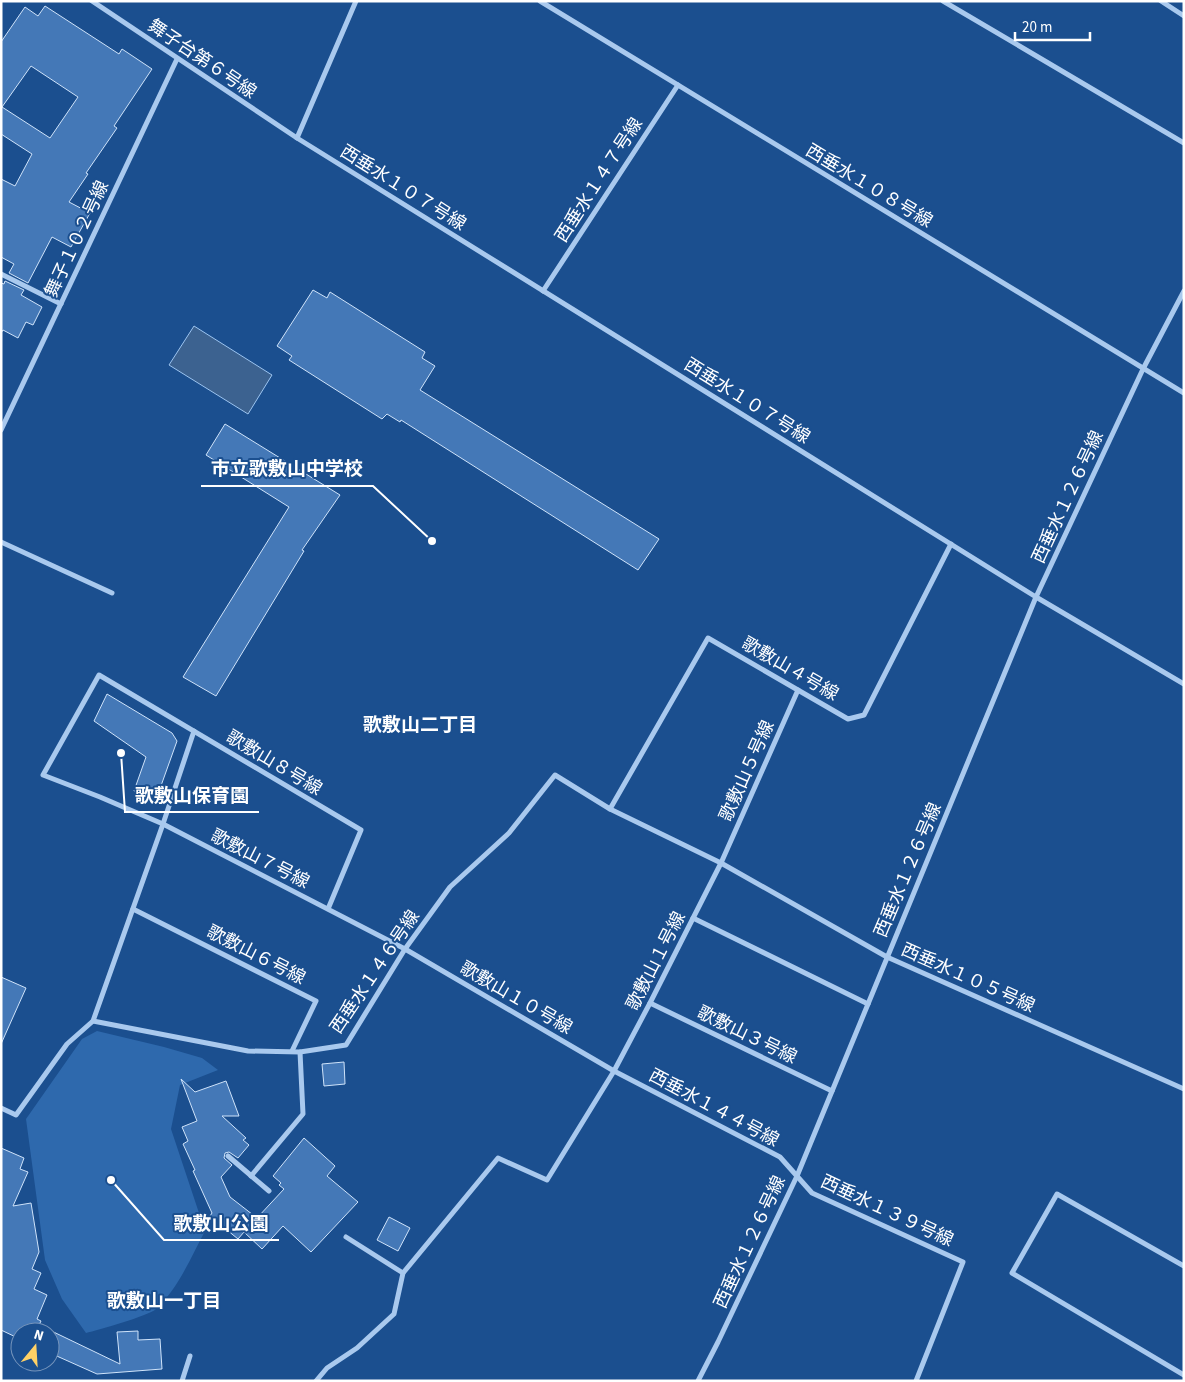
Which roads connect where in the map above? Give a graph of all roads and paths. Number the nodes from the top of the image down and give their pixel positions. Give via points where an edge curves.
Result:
1 (92, 1) edge
2 (356, 1) edge
3 (540, 1) edge
4 (942, 1) edge
5 (1161, 1) edge
6 (1184, 16) edge
7 (177, 59) junction
8 (678, 85) junction
9 (298, 138) junction
10 (1184, 143) edge
11 (1, 274) edge
12 (543, 291) junction
13 (1184, 291) edge
14 (61, 304) junction
15 (1143, 369) junction
16 (1184, 393) edge
17 (1, 430) edge
18 (1, 542) edge
19 (951, 544) junction
20 (112, 593) dead end
21 (1036, 597) junction
22 (99, 675) joint
23 (1184, 684) edge
24 (798, 690) junction
25 (194, 731) junction
26 (610, 809) junction
27 (163, 824) junction
28 (721, 863) junction
29 (132, 909) junction
30 (328, 909) junction
31 (693, 918) junction
32 (405, 949) junction
33 (887, 956) junction
34 (650, 1003) junction
35 (868, 1004) junction
36 (92, 1021) junction
37 (292, 1052) junction
38 (300, 1052) junction
39 (614, 1071) junction
40 (1184, 1089) edge
41 (832, 1091) junction
42 (1, 1108) edge
43 (228, 1156) dead end
44 (250, 1176) junction
45 (797, 1176) junction
46 (269, 1191) dead end
47 (346, 1237) dead end
48 (1184, 1266) edge
49 (404, 1273) junction
50 (190, 1356) dead end
51 (1184, 1375) edge
52 (182, 1381) edge
53 (316, 1381) edge
54 (698, 1381) edge
55 (916, 1381) edge

1 - 7 street, 舞子台第６号線
2 - 9 street
3 - 8 street, 西垂水１０８号線
4 - 10 street
5 - 6 street
7 - 9 street, 舞子台第６号線
7 - 14 street, 舞子１０２号線
8 - 12 street, 西垂水１４７号線
8 - 15 street, 西垂水１０８号線
9 - 12 street, 西垂水１０７号線
11 - 14 street
12 - 19 street, 西垂水１０７号線
13 - 15 street, 西垂水１２６号線
14 - 17 street, 舞子１０２号線
15 - 16 street, 西垂水１０８号線
15 - 21 street, 西垂水１２６号線
18 - 20 street
19 - 21 street, 西垂水１０７号線
19 - 24 street, 歌敷山４号線 via 864,715 848,719
21 - 23 street, 西垂水１０７号線
21 - 33 street, 西垂水１２６号線
22 - 25 street, 歌敷山８号線
22 - 27 street, 歌敷山７号線 via 43,775
24 - 26 street, 歌敷山４号線 via 708,638
24 - 28 street, 歌敷山５号線
25 - 27 street
25 - 30 street, 歌敷山８号線 via 361,830
26 - 28 street, 西垂水１４６号線
26 - 32 street, 西垂水１４６号線 via 555,775 509,833 450,887
27 - 29 street
27 - 30 street, 歌敷山７号線
28 - 31 street, 歌敷山１号線
28 - 33 street, 西垂水１０５号線
29 - 36 street
29 - 37 street, 歌敷山６号線 via 316,1001
30 - 32 street, 歌敷山７号線
31 - 34 street, 歌敷山１号線
31 - 35 street
32 - 38 street, 西垂水１４６号線 via 346,1045
32 - 39 street, 歌敷山１０号線
33 - 35 street, 西垂水１２６号線
33 - 40 street, 西垂水１０５号線
34 - 39 street, 歌敷山１号線
34 - 41 street, 歌敷山３号線
35 - 41 street, 西垂水１２６号線
36 - 37 street, 西垂水１４６号線 via 248,1052
36 - 42 street via 67,1044 16,1115
37 - 38 street, 西垂水１４６号線
38 - 44 street via 303,1114
39 - 45 street, 西垂水１４４号線 via 780,1157
39 - 49 street, 歌敷山１号線 via 547,1180 498,1158
41 - 45 street, 西垂水１２６号線
43 - 44 street
44 - 46 street
45 - 54 street, 西垂水１２６号線
45 - 55 street, 西垂水１３９号線 via 812,1193 962,1262
47 - 49 street
48 - 51 street via 1057,1194 1012,1273
49 - 53 street via 394,1314 357,1348 327,1368
50 - 52 street

